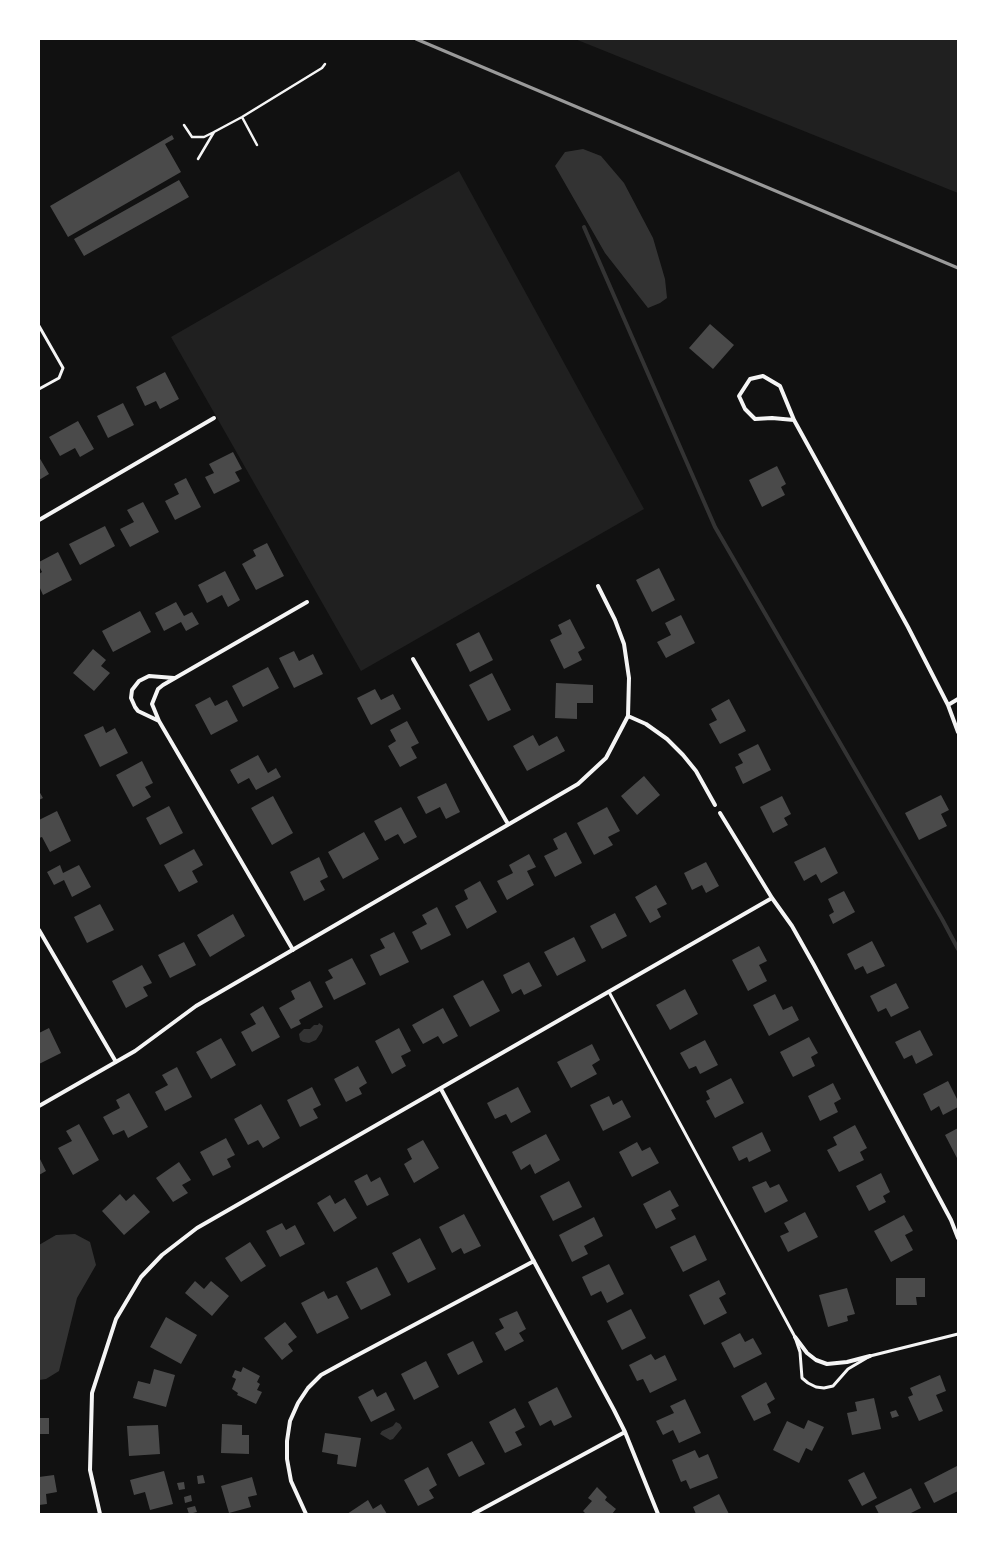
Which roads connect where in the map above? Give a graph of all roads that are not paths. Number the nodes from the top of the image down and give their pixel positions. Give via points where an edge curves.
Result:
1 (39, 326) edge
2 (39, 389) edge
3 (214, 418) dead end
4 (794, 420) junction
5 (39, 520) edge
6 (598, 586) dead end
7 (307, 602) dead end
8 (413, 659) dead end
9 (175, 678) junction
10 (958, 699) edge
11 (948, 705) junction
12 (628, 716) junction
13 (159, 721) junction
14 (958, 732) edge
15 (715, 805) dead end
16 (720, 813) dead end
17 (508, 824) junction
18 (772, 898) junction
19 (39, 930) edge
20 (293, 950) junction
21 (609, 992) junction
22 (116, 1062) junction
23 (441, 1089) junction
24 (39, 1106) edge
25 (958, 1238) edge
26 (534, 1261) junction
27 (958, 1334) edge
28 (795, 1337) junction
29 (870, 1356) junction
30 (625, 1432) junction
31 (100, 1514) edge
32 (306, 1514) edge
33 (473, 1514) edge
34 (658, 1514) edge

1 - 2 lane via 63,368 59,378
3 - 5 street
4 - 4 street via 780,386 763,376 750,379 739,396 745,409 755,419
4 - 11 street
6 - 12 street via 624,644 628,678
7 - 9 street
8 - 17 street
9 - 13 street via 158,689 152,704
9 - 13 street via 149,676 139,681 132,690 131,698 138,711
10 - 11 street
11 - 14 street
12 - 15 street via 646,724 673,744 696,771
12 - 17 street via 606,758 595,769 578,784
13 - 20 street
16 - 18 street
17 - 20 street
18 - 21 street
18 - 25 street via 792,926 814,965 951,1220
19 - 22 street
20 - 22 street via 196,1006
21 - 23 street
21 - 28 lane
22 - 24 street
23 - 26 street
23 - 31 street via 197,1228 162,1255 141,1277 116,1319 92,1393 90,1470
26 - 30 street
26 - 32 street via 321,1375 308,1388 290,1421 286,1441 291,1481
27 - 29 lane
28 - 29 street via 807,1353 827,1364
28 - 29 lane via 800,1352 802,1378 816,1387 833,1386 848,1369
30 - 33 street
30 - 34 street

